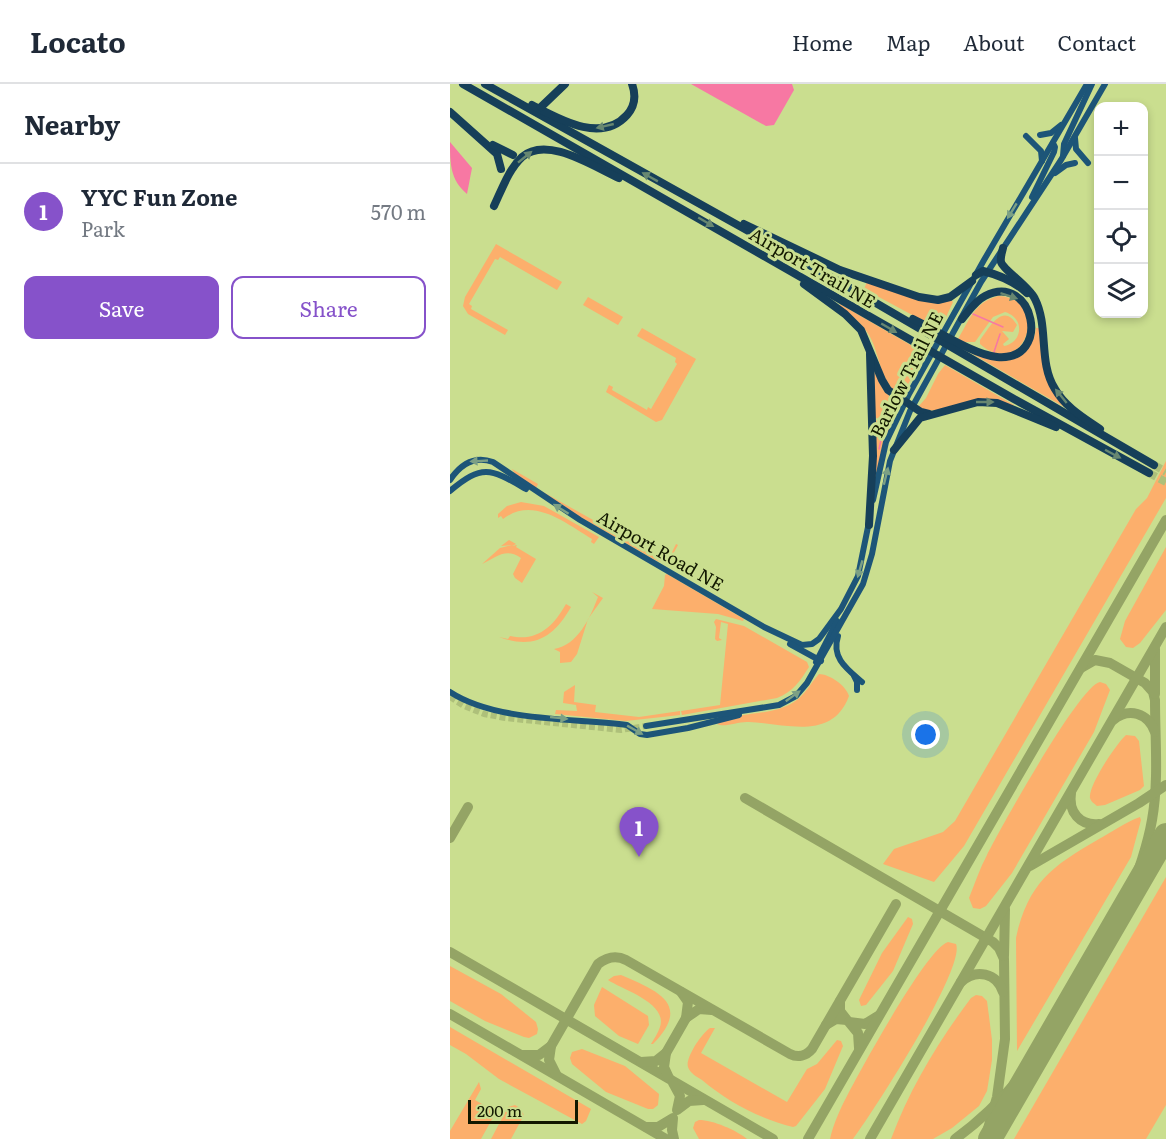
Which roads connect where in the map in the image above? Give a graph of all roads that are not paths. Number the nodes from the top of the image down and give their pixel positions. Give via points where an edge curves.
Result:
1 (463, 84) edge
2 (485, 84) edge
3 (493, 84) edge
4 (565, 84) edge
5 (632, 84) edge
6 (1087, 84) edge
7 (1092, 84) edge
8 (1105, 84) edge
9 (541, 107) dead end
10 (450, 111) edge
11 (1066, 120) junction
12 (1040, 135) dead end
13 (1026, 136) dead end
14 (1075, 136) junction
15 (479, 137) junction
16 (1053, 143) junction
17 (513, 155) dead end
18 (1063, 157) junction
19 (1042, 161) junction
20 (1088, 163) dead end
21 (1075, 164) dead end
22 (501, 169) dead end
23 (1048, 180) junction
24 (664, 198) junction
25 (494, 206) dead end
26 (701, 206) junction
27 (1028, 208) junction
28 (748, 246) junction
29 (1003, 248) junction
30 (987, 272) junction
31 (974, 278) junction
32 (845, 285) junction
33 (1038, 308) junction
34 (962, 319) junction
35 (869, 347) junction
36 (908, 404) junction
37 (929, 414) junction
38 (1077, 434) junction
39 (894, 450) junction
40 (1140, 457) junction
41 (1154, 465) tunnel mouth
42 (1149, 473) tunnel mouth
43 (450, 480) edge
44 (450, 491) edge
45 (543, 497) junction
46 (869, 525) junction
47 (841, 609) junction
48 (845, 618) junction
49 (764, 627) junction
50 (818, 662) junction
51 (848, 670) junction
52 (862, 682) dead end
53 (856, 690) dead end
54 (450, 692) edge
55 (756, 710) junction
56 (646, 726) tunnel mouth

1 - 24 highway, Airport Trail NE
26 -> 2 highway, Airport Trail NE
5 -> 3 highway via 634,100 625,117 593,129 558,119
4 - 9 highway
6 - 11 main road, Barlow Trail NE
7 - 18 main road via 1064,144
8 - 14 main road, Barlow Trail NE
10 - 15 highway
11 - 12 main road via 1055,131
11 - 16 main road, Barlow Trail NE
13 - 19 main road via 1038,147
14 - 18 main road, Barlow Trail NE
14 - 20 main road via 1076,149
15 - 17 highway
15 - 22 highway via 499,157
16 - 19 main road, Barlow Trail NE
16 - 27 main road via 1054,152
18 - 23 main road, Barlow Trail NE
19 -> 31 main road, Barlow Trail NE
21 - 23 main road via 1066,165
23 - 27 main road, Barlow Trail NE
25 -> 24 highway via 517,162 540,149 574,157
24 -> 28 highway, Airport Trail NE
26 - 31 highway via 840,270 919,297 950,297
26 - 32 highway, Airport Trail NE
27 - 29 main road, Barlow Trail NE
28 - 35 highway via 845,314 861,330
28 -> 38 highway, Airport Trail NE
29 - 30 main road, Barlow Trail NE
29 - 33 highway via 1002,265 1028,288
30 - 31 highway via 982,271
30 - 33 highway via 1017,284
30 - 34 main road, Barlow Trail NE
31 - 36 main road, Barlow Trail NE via 927,361
34 -> 32 highway via 983,297 1004,293 1024,303 1033,328 1019,352 1006,357 992,356
32 - 40 highway, Airport Trail NE
40 -> 33 highway via 1070,407 1055,389 1048,374
34 - 36 main road, Barlow Trail NE
35 - 36 highway via 885,386
35 - 46 highway via 873,456
36 - 37 highway
36 - 39 main road, Barlow Trail NE
36 - 46 main road, Barlow Trail NE via 890,430
37 -> 38 highway via 989,401
37 - 39 highway via 916,421
38 -> 42 highway, Airport Trail NE
48 -> 39 main road, Barlow Trail NE via 866,575
40 - 41 highway, Airport Trail NE
45 -> 43 main road, Airport Road NE via 488,460 468,462
44 - 45 main road, Airport Road NE via 468,476 487,471
49 -> 45 main road, Airport Road NE
46 -> 47 main road, Barlow Trail NE via 858,576
47 - 49 main road, Barlow Trail NE via 812,644 795,643
47 - 50 main road
48 - 50 main road, Barlow Trail NE
48 - 51 main road via 836,648 839,660
49 - 50 main road
55 -> 50 main road via 791,700 805,687
51 - 52 main road
51 - 53 main road via 856,679
54 -> 55 main road via 495,711 625,725 645,735
55 - 56 main road

